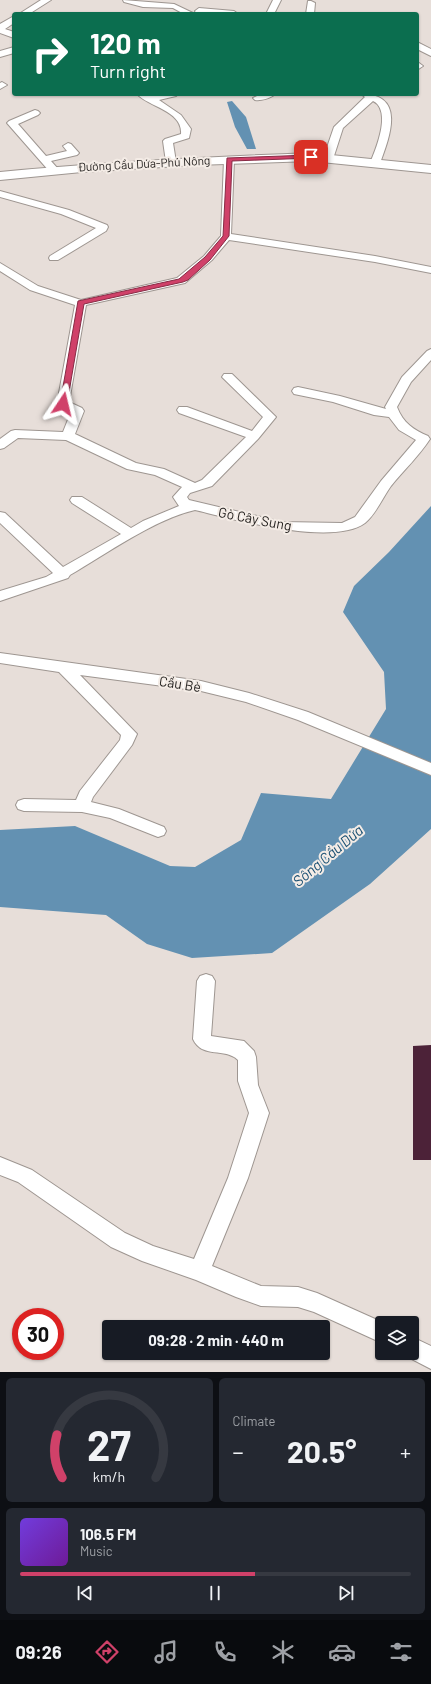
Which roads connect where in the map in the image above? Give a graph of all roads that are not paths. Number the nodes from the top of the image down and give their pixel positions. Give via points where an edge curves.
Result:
1 (47, 0) edge
2 (127, 0) edge
3 (277, 0) edge
4 (311, 3) dead end
5 (212, 4) dead end
6 (26, 12) edge
7 (192, 12) edge
8 (197, 12) edge
9 (271, 12) edge
10 (310, 12) edge
11 (12, 20) edge
12 (0, 29) edge
13 (12, 34) edge
14 (419, 46) edge
15 (12, 51) edge
16 (0, 54) edge
17 (431, 54) edge
18 (419, 62) edge
19 (146, 96) edge
20 (264, 96) edge
21 (368, 96) edge
22 (371, 96) edge
23 (258, 98) dead end
24 (35, 113) dead end
25 (68, 146) dead end
26 (44, 159) junction
27 (328, 159) junction
28 (229, 160) junction
29 (171, 162) junction
30 (375, 163) junction
31 (431, 169) edge
32 (54, 170) junction
33 (1, 176) edge
34 (0, 194) edge
35 (226, 236) junction
36 (54, 258) dead end
37 (2, 270) edge
38 (431, 270) edge
39 (81, 303) junction
40 (431, 353) edge
41 (228, 377) dead end
42 (298, 391) dead end
43 (183, 410) dead end
44 (393, 414) junction
45 (68, 436) junction
46 (254, 436) junction
47 (427, 439) edge
48 (0, 445) edge
49 (194, 487) junction
50 (77, 500) dead end
51 (195, 506) junction
52 (0, 516) edge
53 (131, 534) junction
54 (63, 575) junction
55 (0, 596) edge
56 (0, 658) edge
57 (64, 668) junction
58 (431, 769) edge
59 (24, 805) dead end
60 (82, 806) junction
61 (158, 831) dead end
62 (206, 981) dead end
63 (0, 1166) edge
64 (200, 1271) junction
65 (375, 1330) edge
66 (419, 1352) edge
67 (431, 1358) edge

1 - 6 street
2 - 7 street via 143,5 174,6
3 - 9 street
4 - 10 street
5 - 8 street
11 - 12 street
12 - 13 street
14 - 17 street
15 - 16 street
17 - 18 street
19 - 29 street via 174,113 185,125 186,136 168,141
20 - 23 street
21 - 27 street via 338,128
22 - 30 street via 381,102 386,114 386,128
24 - 26 street via 12,123
25 - 26 street via 74,153
26 - 32 street
27 - 28 street, Đường Cầu Dứa-Phú Nông via 311,157
27 - 30 street, Đường Cầu Dứa-Phú Nông
28 - 29 street, Đường Cầu Dứa-Phú Nông
28 - 35 street
29 - 32 street, Đường Cầu Dứa-Phú Nông
30 - 31 street, Đường Cầu Dứa-Phú Nông
32 - 33 street, Đường Cầu Dứa-Phú Nông
33 - 34 street
34 - 36 street via 65,212 103,227
35 - 38 street
35 - 39 street via 208,258 181,281
37 - 39 street via 34,288
39 - 45 street via 63,404 78,411
40 - 44 street via 406,380 391,407
41 - 46 street via 270,417
42 - 44 street
43 - 46 street
44 - 47 street, Gò Cây Sung via 403,428
45 - 48 street via 15,434
45 - 49 street via 132,466 159,472
46 - 49 street via 207,483
47 - 51 street, Gò Cây Sung via 382,488 360,520 345,527 282,526
49 - 51 street via 185,490 180,497 184,503
50 - 53 street
51 - 53 street, Gò Cây Sung via 178,510
52 - 54 street
53 - 54 street, Gò Cây Sung
54 - 55 street, Gò Cây Sung
56 - 57 street, Cầu Bè
57 - 58 street, Cầu Bè via 200,686 249,698 303,716
57 - 60 street via 129,734 127,741 86,795
59 - 60 street
60 - 61 street via 113,813
62 - 64 street via 202,1039 208,1044 237,1047 246,1057 247,1079 259,1113 238,1178
63 - 64 street via 25,1176 118,1240 149,1254
64 - 65 street via 262,1296 298,1297 317,1303
66 - 67 street

